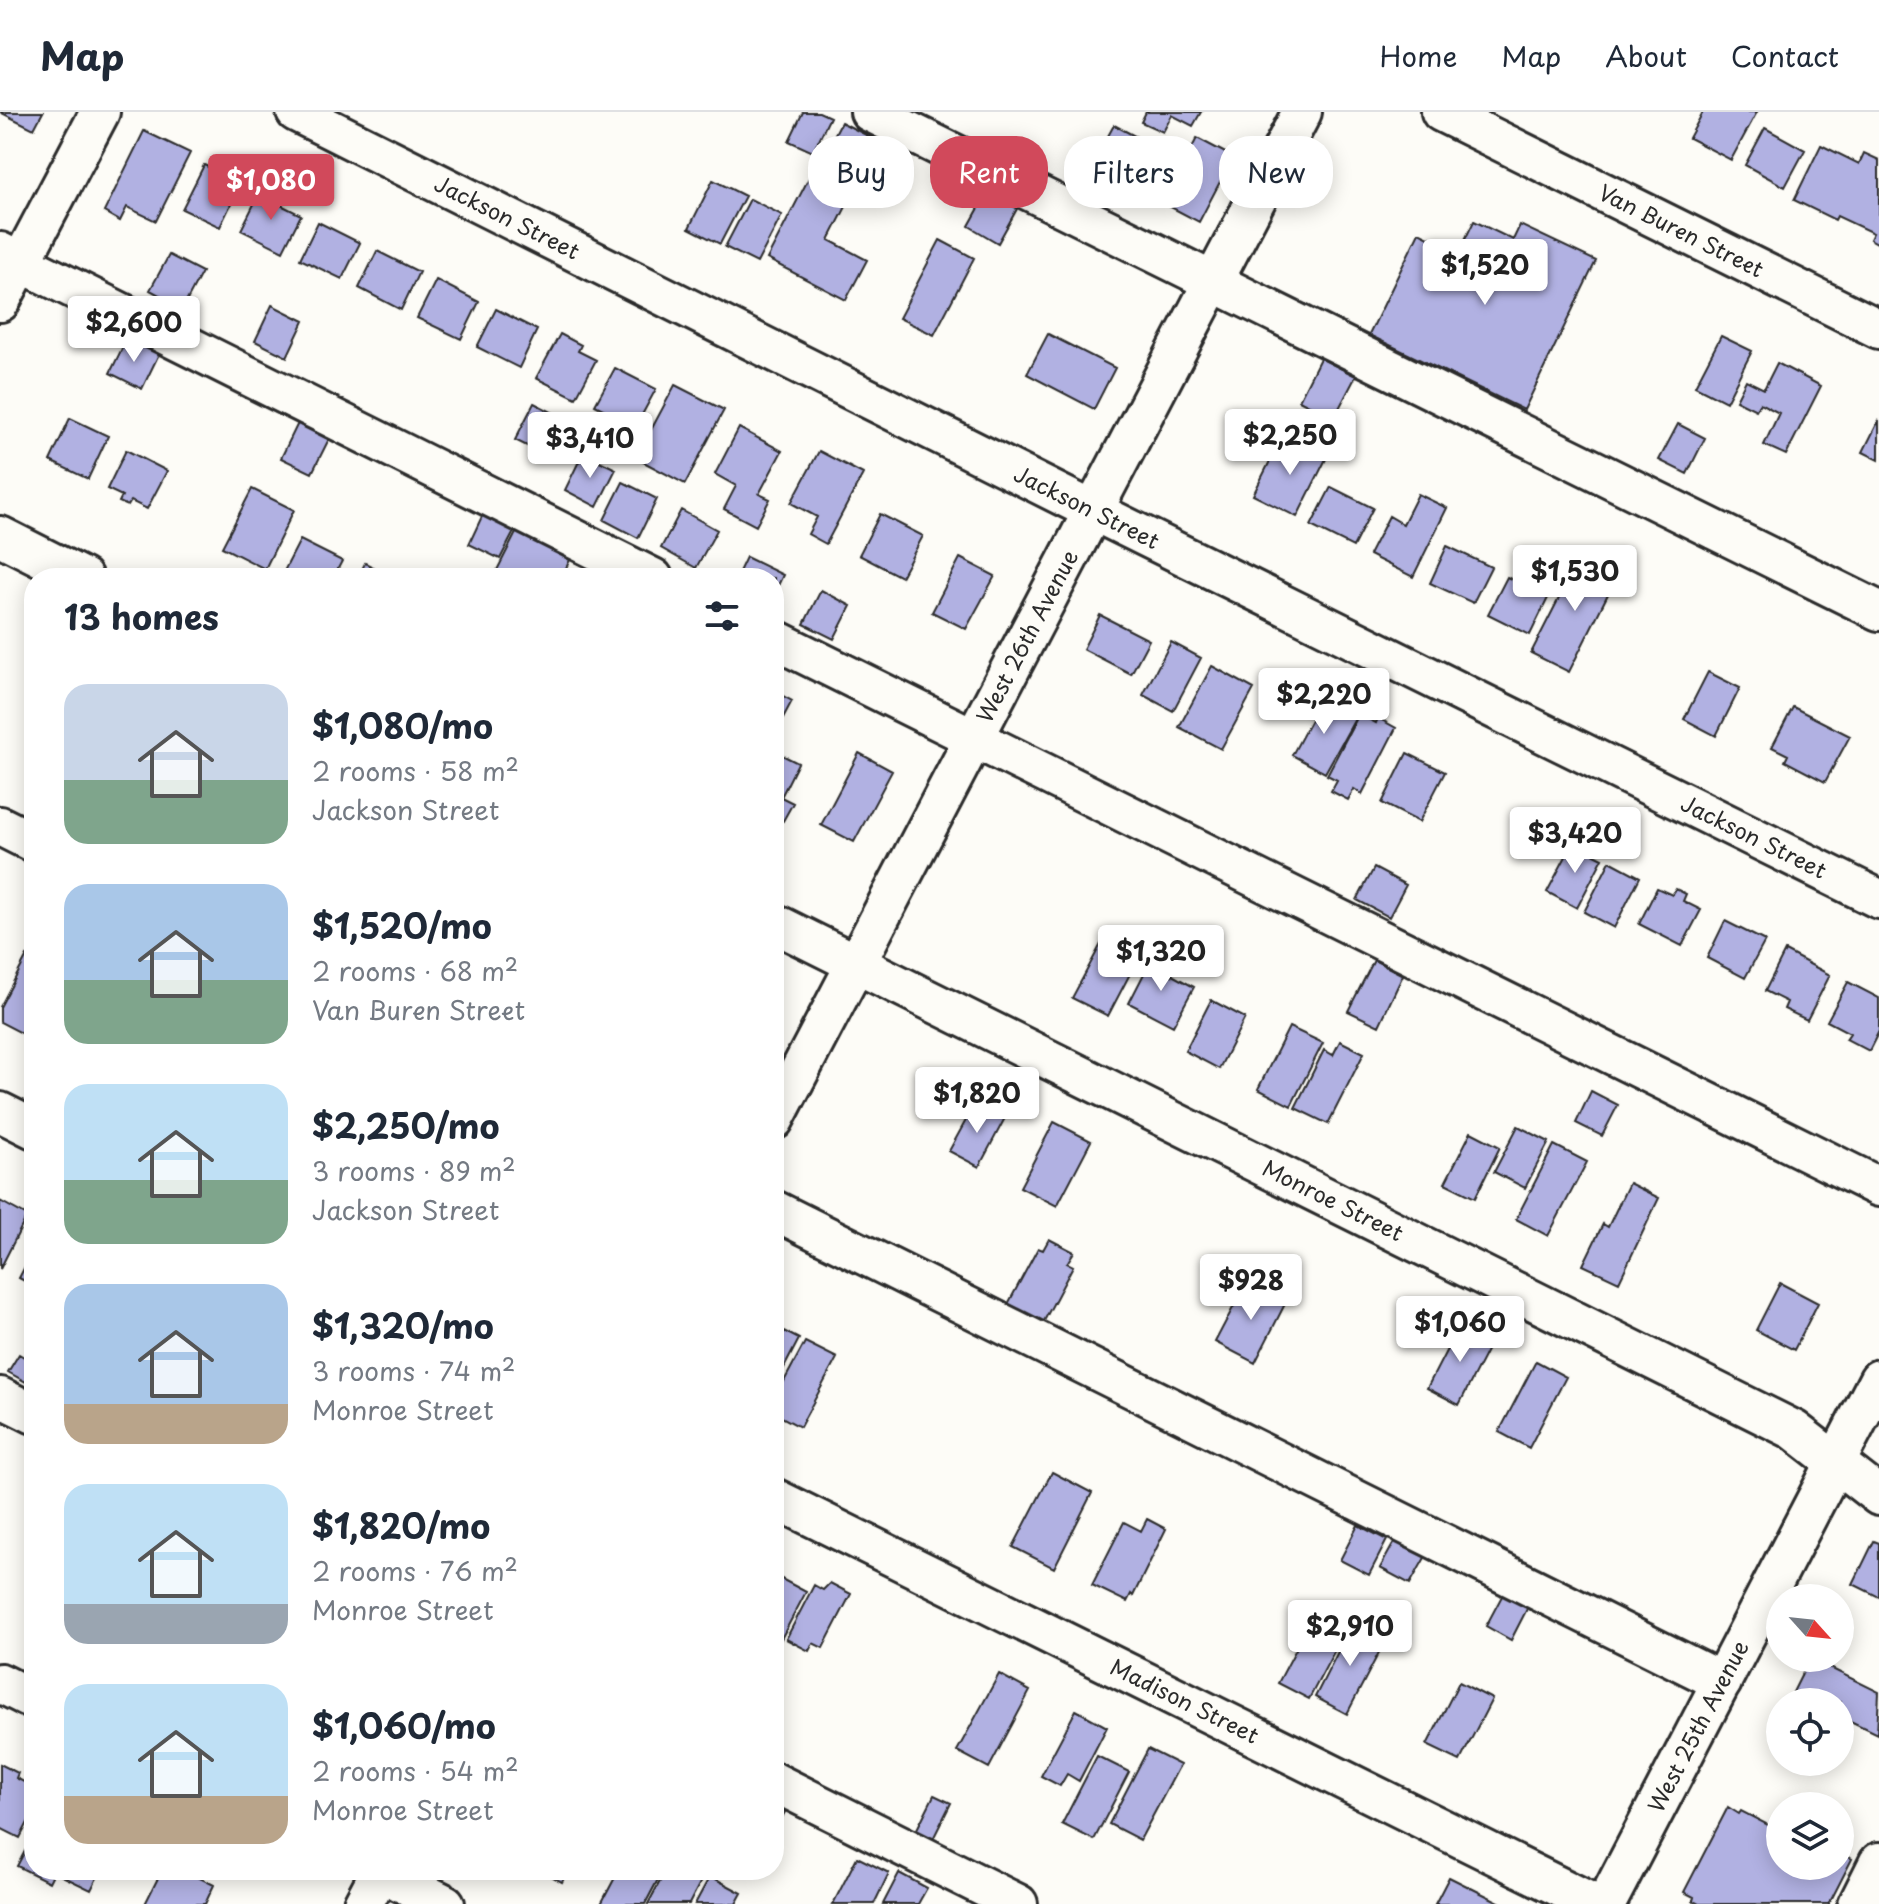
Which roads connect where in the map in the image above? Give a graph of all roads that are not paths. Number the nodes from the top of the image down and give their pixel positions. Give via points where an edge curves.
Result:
1 (100, 112) edge
2 (296, 112) edge
3 (870, 112) edge
4 (1302, 112) edge
5 (1441, 112) edge
6 (10, 257) edge
7 (1214, 281) junction
8 (0, 302) edge
9 (1879, 329) edge
10 (1093, 511) junction
11 (0, 536) edge
12 (63, 568) edge
13 (633, 568) edge
14 (1879, 611) edge
15 (784, 644) edge
16 (974, 738) junction
17 (0, 826) edge
18 (24, 838) edge
19 (1879, 899) edge
20 (784, 928) edge
21 (856, 964) junction
22 (784, 1101) edge
23 (0, 1112) edge
24 (24, 1124) edge
25 (1879, 1187) edge
26 (784, 1215) edge
27 (1879, 1379) edge
28 (0, 1397) edge
29 (24, 1409) edge
30 (1835, 1463) junction
31 (1879, 1496) edge
32 (784, 1503) edge
33 (1722, 1682) junction
34 (0, 1683) edge
35 (24, 1695) edge
36 (784, 1787) edge
37 (1879, 1862) edge
38 (378, 1880) edge
39 (445, 1904) edge
40 (1018, 1904) edge
41 (1594, 1904) edge
42 (1606, 1904) edge
43 (1858, 1904) edge

1 - 6 street
2 - 10 street, Jackson Street
3 - 7 street
4 - 7 street, West 26th Avenue
5 - 9 street, Van Buren Street
6 - 8 street
6 - 13 street
7 - 10 street, West 26th Avenue
7 - 14 street
10 - 16 street, West 26th Avenue
10 - 19 street, Jackson Street
11 - 12 street
15 - 16 street
16 - 21 street, West 26th Avenue
16 - 25 street
17 - 18 street
20 - 21 street, Monroe Street
21 - 22 street, West 26th Avenue
21 - 30 street, Monroe Street via 1794,1430
23 - 24 street
26 - 33 street
27 - 30 street, West 25th Avenue
28 - 29 street
30 - 31 street, Monroe Street
30 - 33 street, West 25th Avenue
32 - 41 street, Madison Street
33 - 42 street, West 25th Avenue
34 - 35 street
36 - 40 street
37 - 43 street
38 - 39 street

